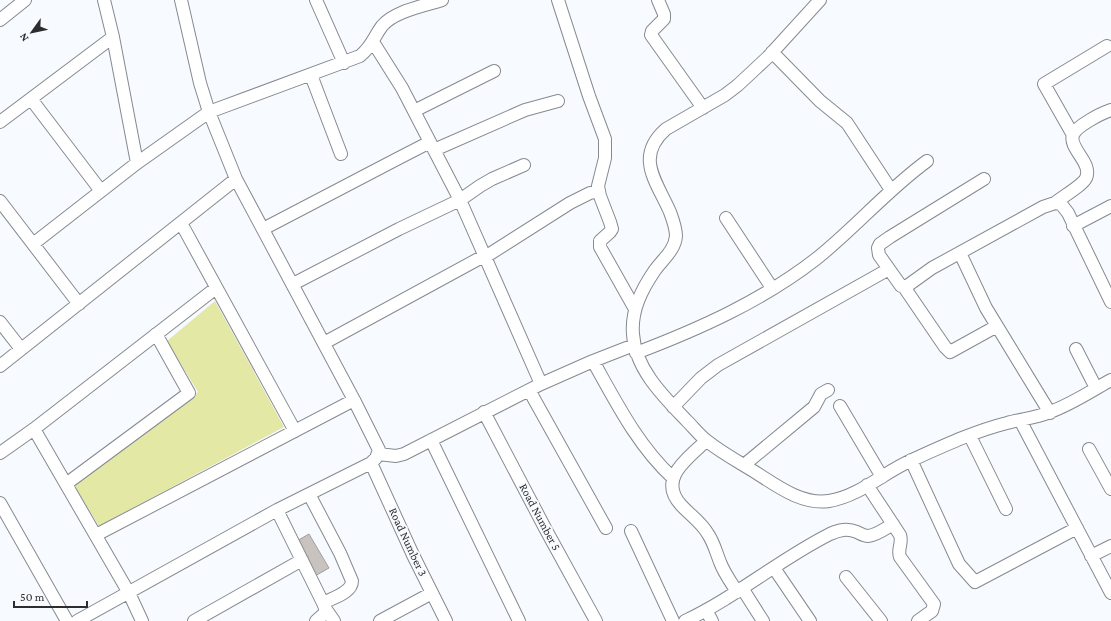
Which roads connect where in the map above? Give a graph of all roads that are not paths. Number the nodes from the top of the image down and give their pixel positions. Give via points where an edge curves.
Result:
1 (25, 0) edge
2 (104, 0) edge
3 (181, 0) edge
4 (316, 0) edge
5 (442, 0) edge
6 (558, 0) edge
7 (658, 0) edge
8 (820, 0) edge
9 (0, 20) edge
10 (113, 37) junction
11 (373, 42) junction
12 (1107, 46) dead end
13 (772, 52) junction
14 (344, 63) junction
15 (494, 71) dead end
16 (311, 75) junction
17 (31, 99) junction
18 (558, 101) dead end
19 (703, 108) junction
20 (1111, 110) edge
21 (414, 111) junction
22 (209, 112) junction
23 (0, 122) edge
24 (1073, 135) junction
25 (432, 146) junction
26 (342, 154) dead end
27 (927, 161) dead end
28 (137, 164) junction
29 (524, 165) dead end
30 (984, 178) dead end
31 (236, 179) junction
32 (891, 190) junction
33 (101, 191) junction
34 (599, 191) junction
35 (460, 200) junction
36 (0, 201) edge
37 (1055, 203) junction
38 (1111, 206) edge
39 (726, 218) dead end
40 (181, 223) junction
41 (1073, 226) junction
42 (263, 229) junction
43 (33, 244) junction
44 (960, 253) junction
45 (485, 257) junction
46 (889, 269) junction
47 (293, 284) junction
48 (904, 287) junction
49 (216, 288) junction
50 (772, 288) junction
51 (1111, 302) edge
52 (79, 304) junction
53 (635, 309) junction
54 (0, 322) edge
55 (997, 326) junction
56 (156, 334) junction
57 (324, 343) junction
58 (22, 349) junction
59 (635, 349) junction
60 (1076, 349) dead end
61 (593, 361) junction
62 (0, 366) edge
63 (541, 384) junction
64 (1110, 384) edge
65 (1096, 388) junction
66 (529, 390) junction
67 (828, 390) dead end
68 (354, 400) junction
69 (840, 406) dead end
70 (673, 407) junction
71 (484, 412) junction
72 (1050, 412) junction
73 (1020, 420) junction
74 (34, 429) junction
75 (295, 431) junction
76 (970, 436) junction
77 (431, 440) junction
78 (706, 440) junction
79 (1089, 449) dead end
80 (0, 452) edge
81 (375, 458) junction
82 (911, 460) junction
83 (744, 465) junction
84 (882, 477) junction
85 (673, 478) junction
86 (66, 484) junction
87 (868, 485) junction
88 (1111, 489) edge
89 (309, 494) junction
90 (0, 503) edge
91 (1006, 509) dead end
92 (277, 510) junction
93 (893, 524) junction
94 (606, 528) dead end
95 (1076, 528) junction
96 (631, 531) dead end
97 (96, 535) junction
98 (1111, 546) edge
99 (1091, 556) junction
100 (302, 560) junction
101 (774, 568) junction
102 (846, 577) dead end
103 (739, 590) junction
104 (129, 593) junction
105 (432, 593) junction
106 (1111, 593) edge
107 (324, 605) junction
108 (706, 610) junction
109 (67, 621) edge
110 (77, 621) edge
111 (142, 621) edge
112 (194, 621) edge
113 (316, 621) edge
114 (334, 621) edge
115 (380, 621) edge
116 (446, 621) edge
117 (519, 621) edge
118 (596, 621) edge
119 (673, 621) edge
120 (685, 621) edge
121 (712, 621) edge
122 (763, 621) edge
123 (810, 621) edge
124 (881, 621) edge
125 (918, 621) edge

1 - 9 street
2 - 10 street
3 - 22 street, Road Number 3
4 - 14 street
5 - 11 street via 395,15 382,26
6 - 34 street via 605,139 605,158
7 - 19 street via 664,19 651,35
8 - 13 street
10 - 17 street
10 - 28 street
11 - 14 street via 360,56
11 - 21 street
12 - 24 street via 1044,84
13 - 19 street via 738,85
13 - 32 street via 820,101 847,123
14 - 16 street
15 - 21 street
16 - 22 street
16 - 26 street
17 - 23 street
17 - 33 street
18 - 25 street via 525,110
19 - 53 street via 666,129 651,147 650,166 674,223 676,235 674,244 641,292
20 - 24 street via 1082,126
21 - 25 street
22 - 28 street
22 - 31 street, Road Number 3
24 - 37 street via 1072,141 1084,163 1087,175 1082,184
25 - 35 street
25 - 42 street via 397,158
27 - 32 street
28 - 33 street
29 - 35 street via 480,186
30 - 46 street via 880,244 878,252
31 - 40 street
31 - 42 street, Road Number 3
32 - 50 street via 817,258
33 - 43 street
34 - 45 street via 570,203
34 - 53 street via 612,229 600,241 600,247
35 - 45 street
35 - 47 street
36 - 43 street
37 - 41 street via 1065,208
37 - 44 street via 1043,207
38 - 41 street
39 - 50 street
40 - 49 street
40 - 52 street
41 - 51 street
42 - 47 street, Road Number 3
43 - 52 street
44 - 48 street
44 - 55 street
45 - 57 street
45 - 63 street
46 - 48 street
46 - 70 street via 718,365
47 - 57 street, Road Number 3
48 - 55 street via 950,352
49 - 56 street
49 - 75 street
50 - 59 street via 689,332
52 - 58 street
53 - 59 street via 632,330
54 - 58 street
55 - 72 street
56 - 74 street
56 - 86 street via 189,393
57 - 68 street, Road Number 3
58 - 62 street
59 - 61 street
59 - 70 street via 643,368
60 - 65 street
61 - 63 street
61 - 85 street via 646,448
63 - 66 street
64 - 65 street
65 - 72 street
66 - 71 street
66 - 94 street
67 - 83 street via 821,394 814,407
68 - 75 street
68 - 81 street, Road Number 3 via 378,445
69 - 84 street
70 - 78 street
71 - 77 street
71 - 118 street, Road Number 5
72 - 73 street
73 - 76 street
73 - 95 street
74 - 80 street
74 - 86 street
75 - 97 street
76 - 82 street
76 - 91 street
77 - 81 street via 404,454
77 - 117 street
78 - 83 street
78 - 85 street
79 - 88 street
81 - 89 street
81 - 105 street, Road Number 3
82 - 84 street
82 - 95 street via 959,564 975,582
83 - 87 street via 789,493 815,502 843,497
84 - 87 street
85 - 103 street via 671,485 675,498 709,535 724,572
86 - 97 street
87 - 93 street
89 - 92 street
89 - 107 street via 352,581 350,588
90 - 109 street
92 - 100 street
92 - 104 street
93 - 101 street via 868,536 854,531 839,530
93 - 125 street via 901,539 898,552 900,557 934,604 932,611
95 - 99 street
96 - 119 street
97 - 104 street
98 - 99 street
99 - 106 street
100 - 107 street
100 - 112 street
101 - 103 street
101 - 123 street
102 - 124 street
103 - 108 street
103 - 122 street
104 - 110 street
104 - 111 street
105 - 115 street
105 - 116 street, Road Number 3
107 - 113 street via 325,613
107 - 114 street
108 - 120 street
108 - 121 street

